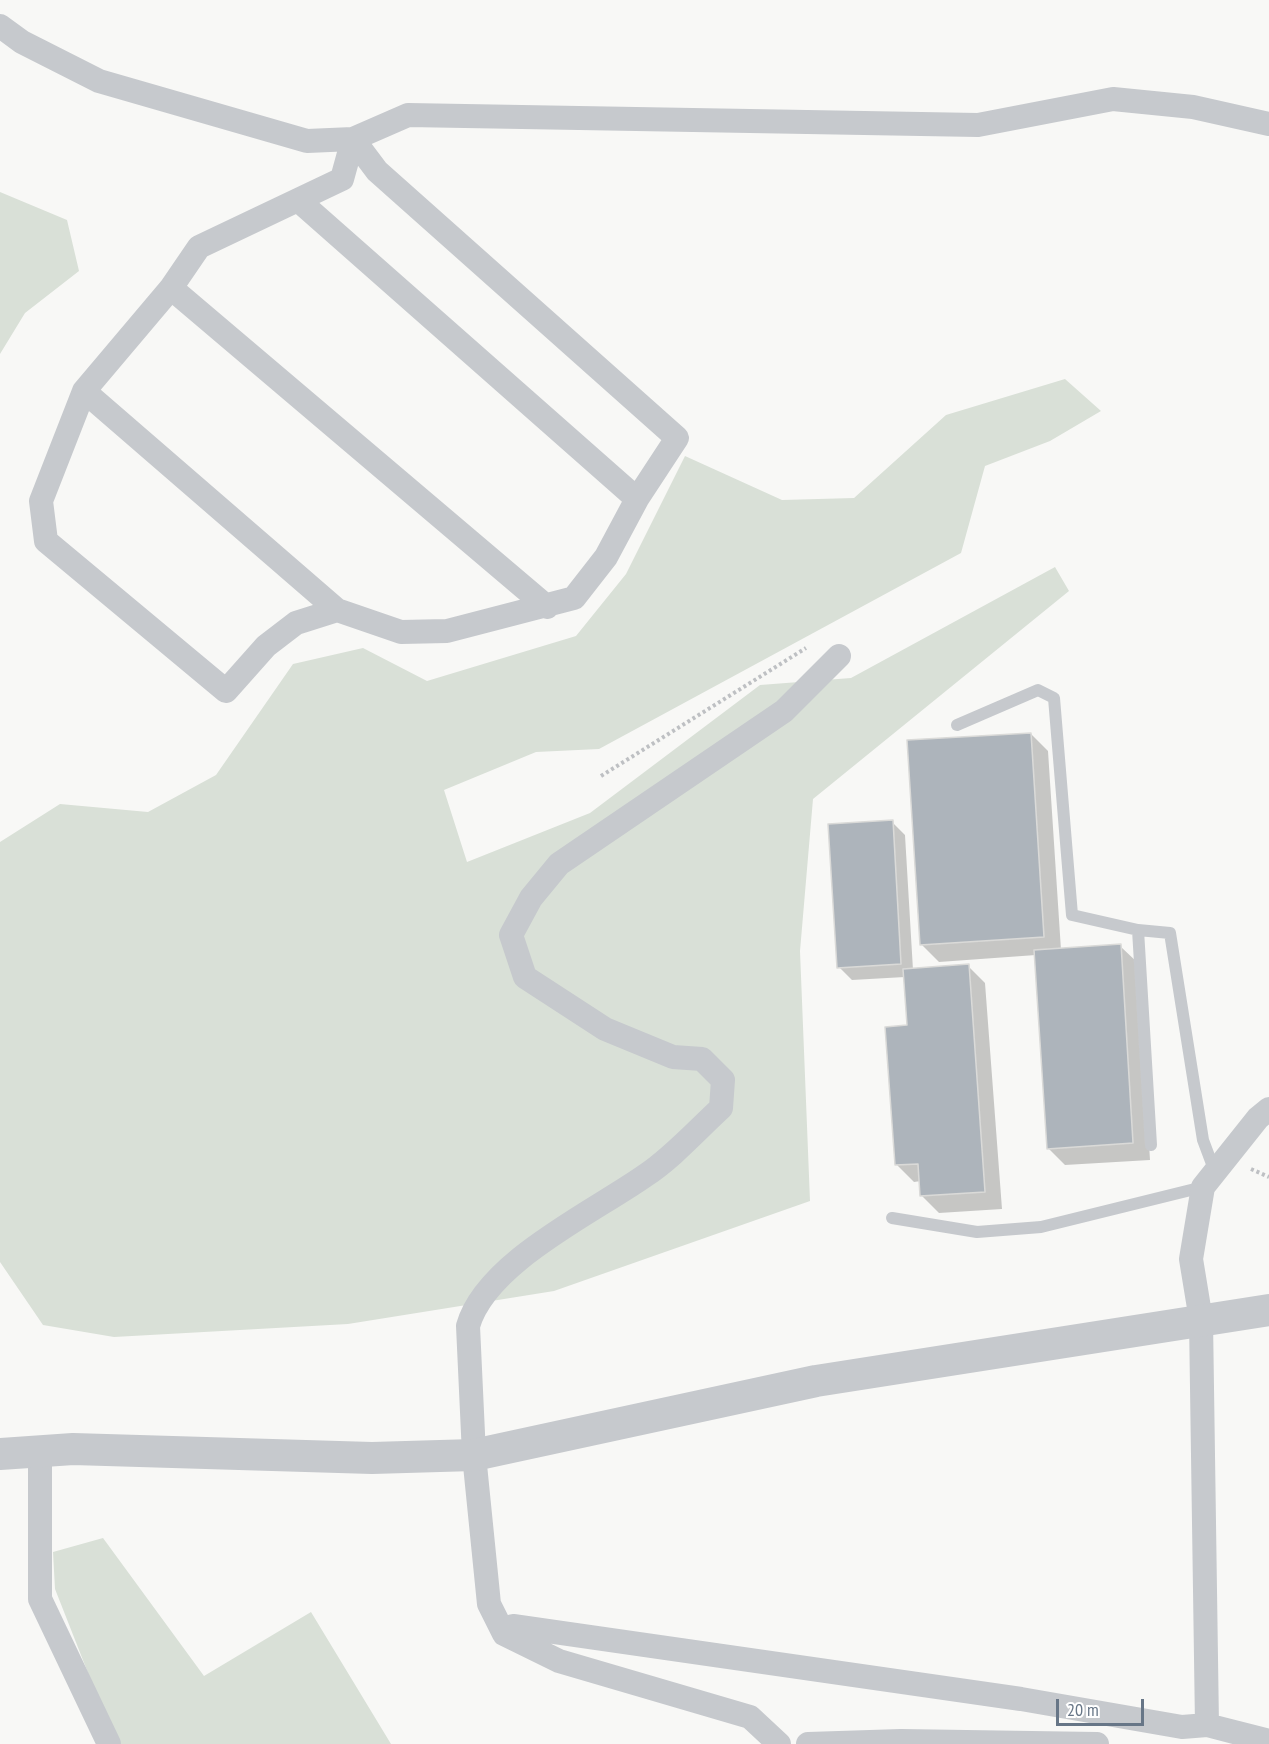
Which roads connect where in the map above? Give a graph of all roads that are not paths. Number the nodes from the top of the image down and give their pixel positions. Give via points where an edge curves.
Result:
1 (0, 26) edge
2 (1269, 124) edge
3 (352, 139) junction
4 (298, 200) junction
5 (171, 288) junction
6 (84, 391) junction
7 (637, 499) junction
8 (547, 607) junction
9 (337, 610) junction
10 (839, 656) road end
11 (957, 725) dead end
12 (1138, 930) junction
13 (1269, 1109) edge
14 (1151, 1145) dead end
15 (1209, 1180) junction
16 (892, 1218) dead end
17 (1269, 1310) edge
18 (1201, 1320) junction
19 (40, 1451) junction
20 (0, 1454) edge
21 (474, 1455) junction
22 (504, 1634) junction
23 (1206, 1735) edge
24 (1269, 1741) edge
25 (901, 1743) edge
26 (109, 1744) edge
27 (779, 1744) edge
28 (808, 1744) edge
29 (1097, 1744) edge
30 (1181, 1744) edge

1 - 3 street via 22,42 99,81 307,141
2 - 3 street via 1193,107 1113,99 978,125 408,115
3 - 4 street via 342,179
3 - 7 street via 377,171 677,438
4 - 5 street via 199,247
4 - 7 street
5 - 6 street
5 - 8 street
6 - 9 street
6 - 9 street via 41,501 46,541 226,691 266,646 296,623
7 - 8 street via 606,557 574,598
8 - 9 street via 447,631 401,632
10 - 21 street via 784,711 559,864 531,898 511,935 525,977 605,1029 673,1057 702,1059 723,1080 721,1108 648,1174 536,1245 498,1278 472,1311 468,1326
11 - 12 lane via 1038,690 1054,699 1072,915
12 - 14 lane
12 - 15 lane via 1170,933
13 - 15 street
15 - 16 lane via 1041,1227 977,1232
15 - 18 street via 1191,1258
17 - 18 street
18 - 21 street via 816,1381
18 - 23 street
19 - 20 street
19 - 21 street via 372,1458
19 - 26 street via 40,1599
21 - 22 street via 489,1604
22 - 23 street via 513,1626 1009,1697 1182,1727
22 - 27 street via 559,1661 750,1717
23 - 24 street
23 - 30 street
25 - 28 street
25 - 29 street

